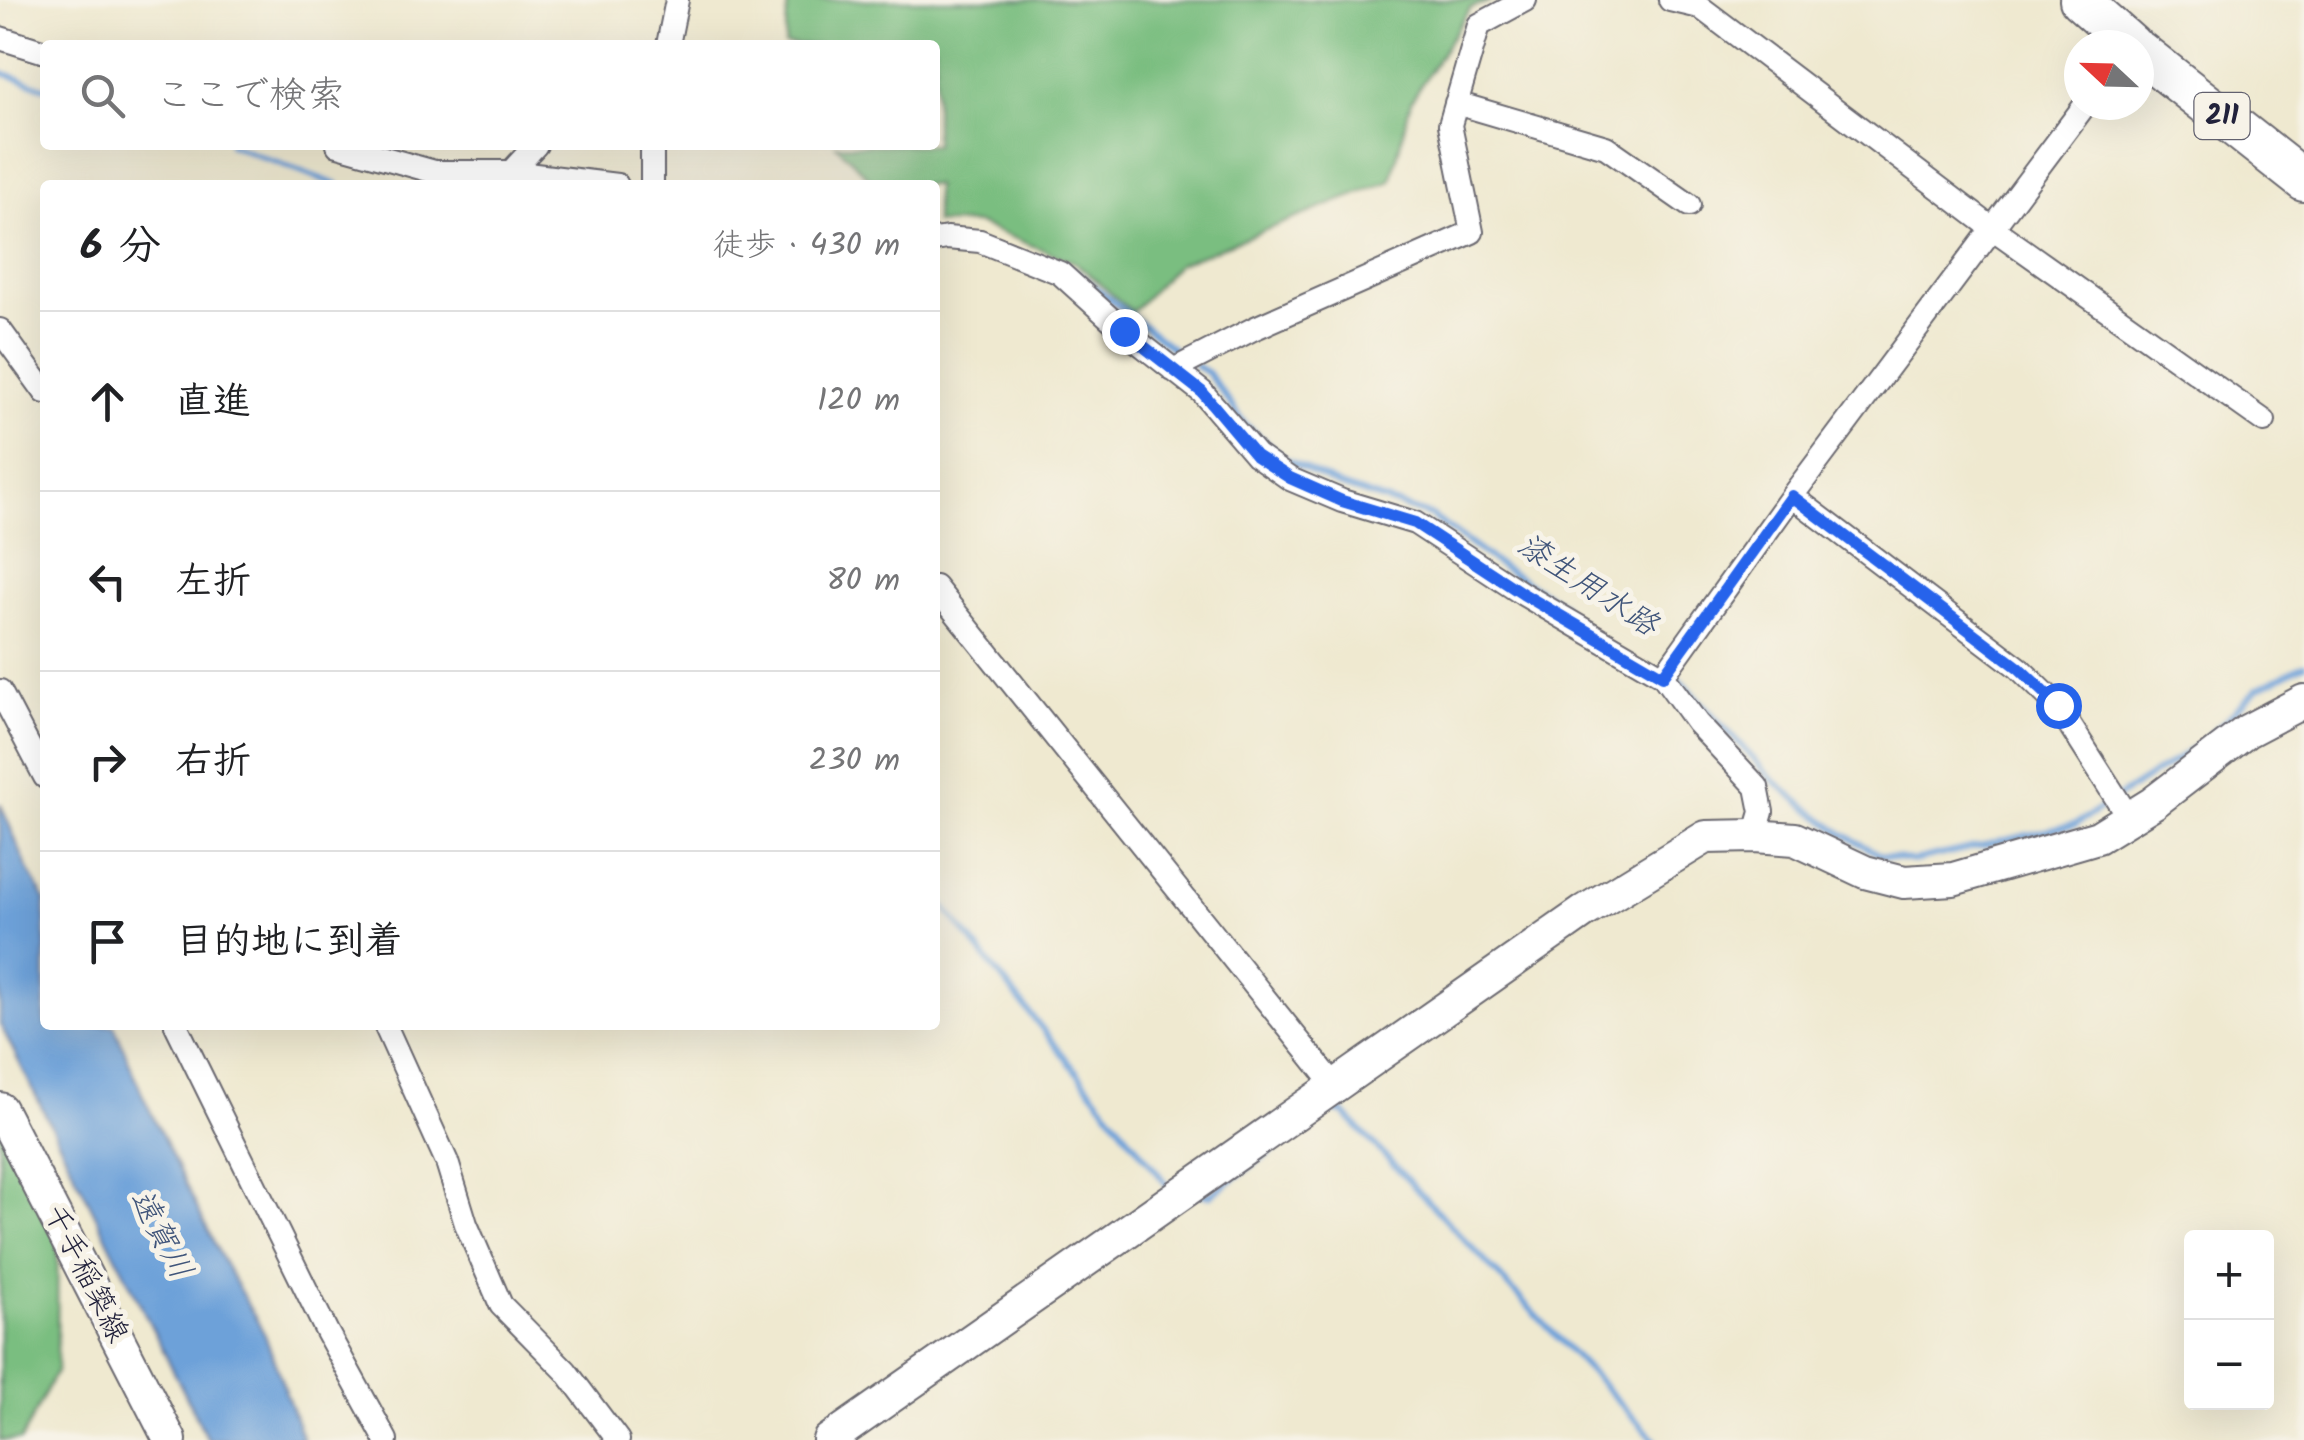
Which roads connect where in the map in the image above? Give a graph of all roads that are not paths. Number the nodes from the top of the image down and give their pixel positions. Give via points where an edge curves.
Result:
1 (677, 0) edge
2 (1525, 0) edge
3 (1670, 0) edge
4 (2080, 0) edge
5 (2114, 30) edge
6 (0, 38) edge
7 (669, 40) edge
8 (40, 50) edge
9 (2154, 63) edge
10 (1456, 104) junction
11 (2075, 120) edge
12 (356, 150) edge
13 (531, 150) edge
14 (652, 150) edge
15 (510, 172) junction
16 (575, 180) edge
17 (652, 180) edge
18 (2304, 181) edge
19 (1689, 205) dead end
20 (1992, 228) junction
21 (940, 239) edge
22 (0, 330) edge
23 (1173, 370) junction
24 (40, 385) edge
25 (2264, 421) dead end
26 (1792, 496) junction
27 (940, 594) edge
28 (1663, 676) junction
29 (0, 690) edge
30 (2304, 701) edge
31 (40, 766) edge
32 (2128, 818) junction
33 (1754, 836) junction
34 (178, 1030) edge
35 (387, 1030) edge
36 (1336, 1087) junction
37 (0, 1108) edge
38 (170, 1440) edge
39 (386, 1440) edge
40 (618, 1440) edge
41 (829, 1440) edge

1 - 7 street
2 - 10 street via 1479,25
3 - 20 street via 1700,7
4 - 5 highway
6 - 8 street
9 - 18 highway, 211
10 - 19 street via 1606,148
10 - 23 street via 1450,125 1472,232
11 - 20 street
12 - 15 street via 435,172
13 - 15 street
14 - 17 street
15 - 16 street
20 - 25 street
20 - 26 street
21 - 23 street via 980,241 1060,273
22 - 24 street
23 - 28 street via 1202,392 1256,456 1290,478 1415,523
26 - 28 street
26 - 32 street via 2032,680 2058,705
27 - 36 street
28 - 33 street via 1757,787 1762,812
29 - 31 street
30 - 32 street via 2247,732
32 - 33 street via 2098,837 1952,878 1904,882 1795,840
33 - 36 street via 1706,837 1585,911
34 - 39 street
35 - 40 street via 447,1162 500,1305 566,1370
36 - 41 street
37 - 38 street, 千手稲築線

